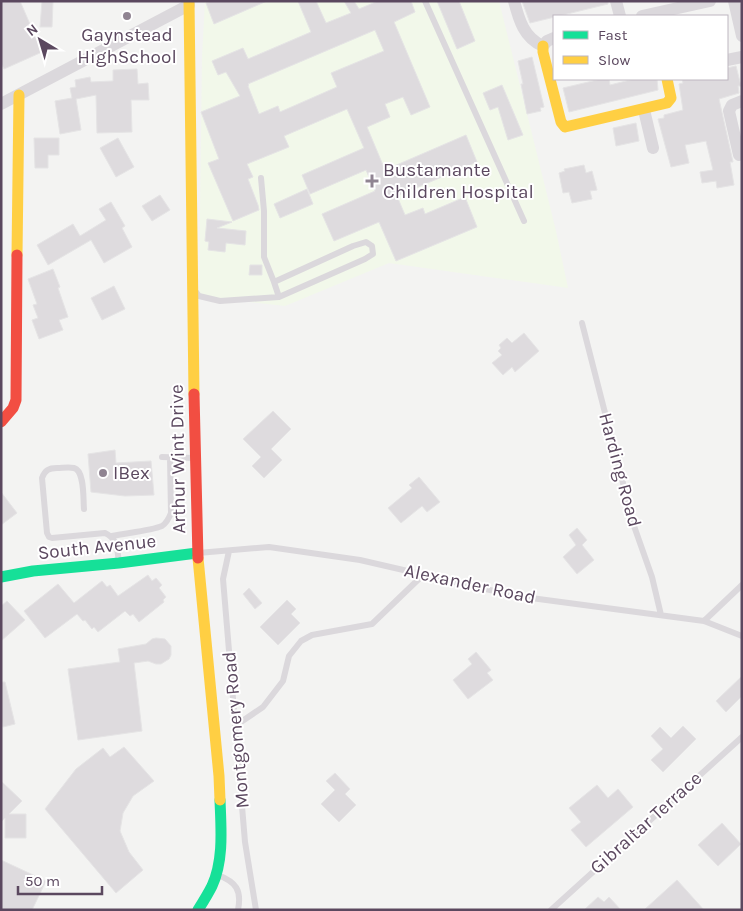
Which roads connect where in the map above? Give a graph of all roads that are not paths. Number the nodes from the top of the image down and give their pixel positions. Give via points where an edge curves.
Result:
1 (424, 1) edge
2 (514, 1) edge
3 (616, 1) edge
4 (710, 1) edge
5 (734, 1) edge
6 (189, 3) edge
7 (620, 15) edge
8 (647, 15) edge
9 (742, 36) edge
10 (553, 38) edge
11 (543, 46) junction
12 (742, 57) edge
13 (728, 60) edge
14 (667, 80) edge
15 (20, 95) junction
16 (742, 102) edge
17 (1, 104) edge
18 (644, 110) junction
19 (653, 148) dead end
20 (739, 155) dead end
21 (261, 178) dead end
22 (524, 221) dead end
23 (274, 282) junction
24 (192, 284) junction
25 (279, 297) junction
26 (582, 322) dead end
27 (1, 422) edge
28 (162, 457) dead end
29 (170, 457) junction
30 (195, 458) junction
31 (84, 509) dead end
32 (112, 536) junction
33 (229, 551) junction
34 (197, 553) junction
35 (119, 563) junction
36 (424, 574) junction
37 (1, 577) edge
38 (742, 585) edge
39 (661, 615) junction
40 (704, 621) junction
41 (742, 636) edge
42 (235, 726) junction
43 (742, 737) edge
44 (216, 874) junction
45 (198, 910) edge
46 (238, 910) edge
47 (256, 910) edge
48 (551, 910) edge

1 - 22 lane
2 - 11 street via 524,30 533,42
3 - 7 street
4 - 8 street
5 - 9 street
6 - 15 street
6 - 24 main road, Arthur Wint Drive
10 - 11 street
11 - 18 main road via 564,126
12 - 13 street
14 - 18 main road via 670,100
15 - 17 street
15 - 27 main road via 16,400
16 - 20 street via 732,105 729,110
18 - 19 street
21 - 23 lane via 264,256
23 - 25 lane
23 - 25 lane via 353,246 366,242 372,246 373,254 365,259
24 - 25 lane via 199,296 220,301
24 - 30 main road, Arthur Wint Drive
26 - 39 lane, Harding Road via 634,526
28 - 29 lane
29 - 30 lane
29 - 32 lane via 171,513 168,521 155,528
30 - 34 main road, Arthur Wint Drive
31 - 32 lane via 82,477 78,471 50,468 44,473 48,537 105,533
32 - 35 lane
33 - 34 lane, Alexander Road
33 - 36 lane, Alexander Road via 269,547 360,560
33 - 42 lane, Montgomery Road via 223,578
34 - 35 main road, South Avenue
34 - 44 main road, Arthur Wint Drive via 219,776 222,829
35 - 37 main road, South Avenue
36 - 39 lane, Alexander Road via 516,596
36 - 42 lane via 372,624 312,635 301,642 289,656 283,681 263,707
38 - 40 lane
39 - 40 lane, Alexander Road
40 - 41 lane, Alexander Road
42 - 47 lane, Montgomery Road via 244,842
43 - 48 lane, Gibraltar Terrace
44 - 45 main road, Arthur Wint Drive
44 - 46 lane via 236,885

